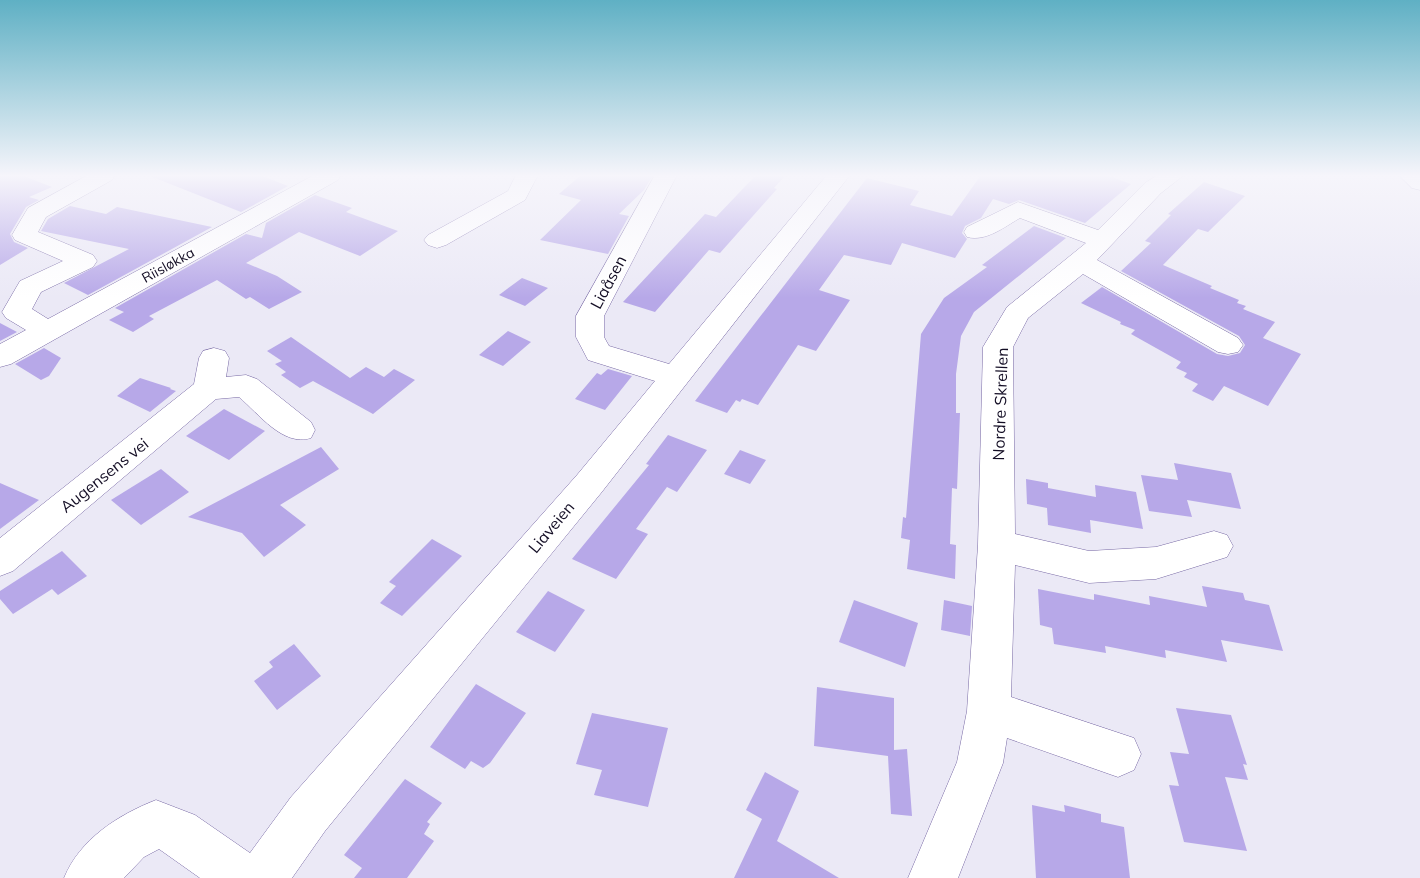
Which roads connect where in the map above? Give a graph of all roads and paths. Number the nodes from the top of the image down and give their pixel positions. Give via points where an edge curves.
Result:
1 (34, 216) edge
2 (251, 216) edge
3 (480, 216) edge
4 (644, 216) edge
5 (806, 216) edge
6 (1007, 216) edge
7 (1029, 216) edge
8 (1126, 216) edge
9 (976, 232) dead end
10 (437, 240) dead end
11 (1092, 251) junction
12 (48, 331) junction
13 (1228, 345) dead end
14 (0, 357) edge
15 (676, 377) junction
16 (299, 430) dead end
17 (996, 545) junction
18 (1214, 546) dead end
19 (0, 560) edge
20 (989, 711) junction
21 (1118, 754) dead end
22 (89, 878) edge
23 (242, 878) edge
24 (262, 878) edge
25 (933, 878) edge

1 - 12 street via 24,235 84,261 30,287 16,312
2 - 12 street, Riisløkka
3 - 10 street
4 - 15 street, Liaåsen via 590,316 590,337 598,352
5 - 15 street, Liaveien
6 - 9 street
7 - 11 street
8 - 11 street, Nordre Skrellen
11 - 13 street
11 - 17 street, Nordre Skrellen via 1017,314 998,347
12 - 14 street, Riisløkka
15 - 24 street, Liaveien via 308,814
16 - 19 street, Augensens vei via 246,386 211,374
17 - 18 street via 1089,567 1156,563
17 - 20 street, Nordre Skrellen
20 - 21 street
20 - 25 street, Nordre Skrellen via 980,763
22 - 23 street via 127,840 156,824 178,832

